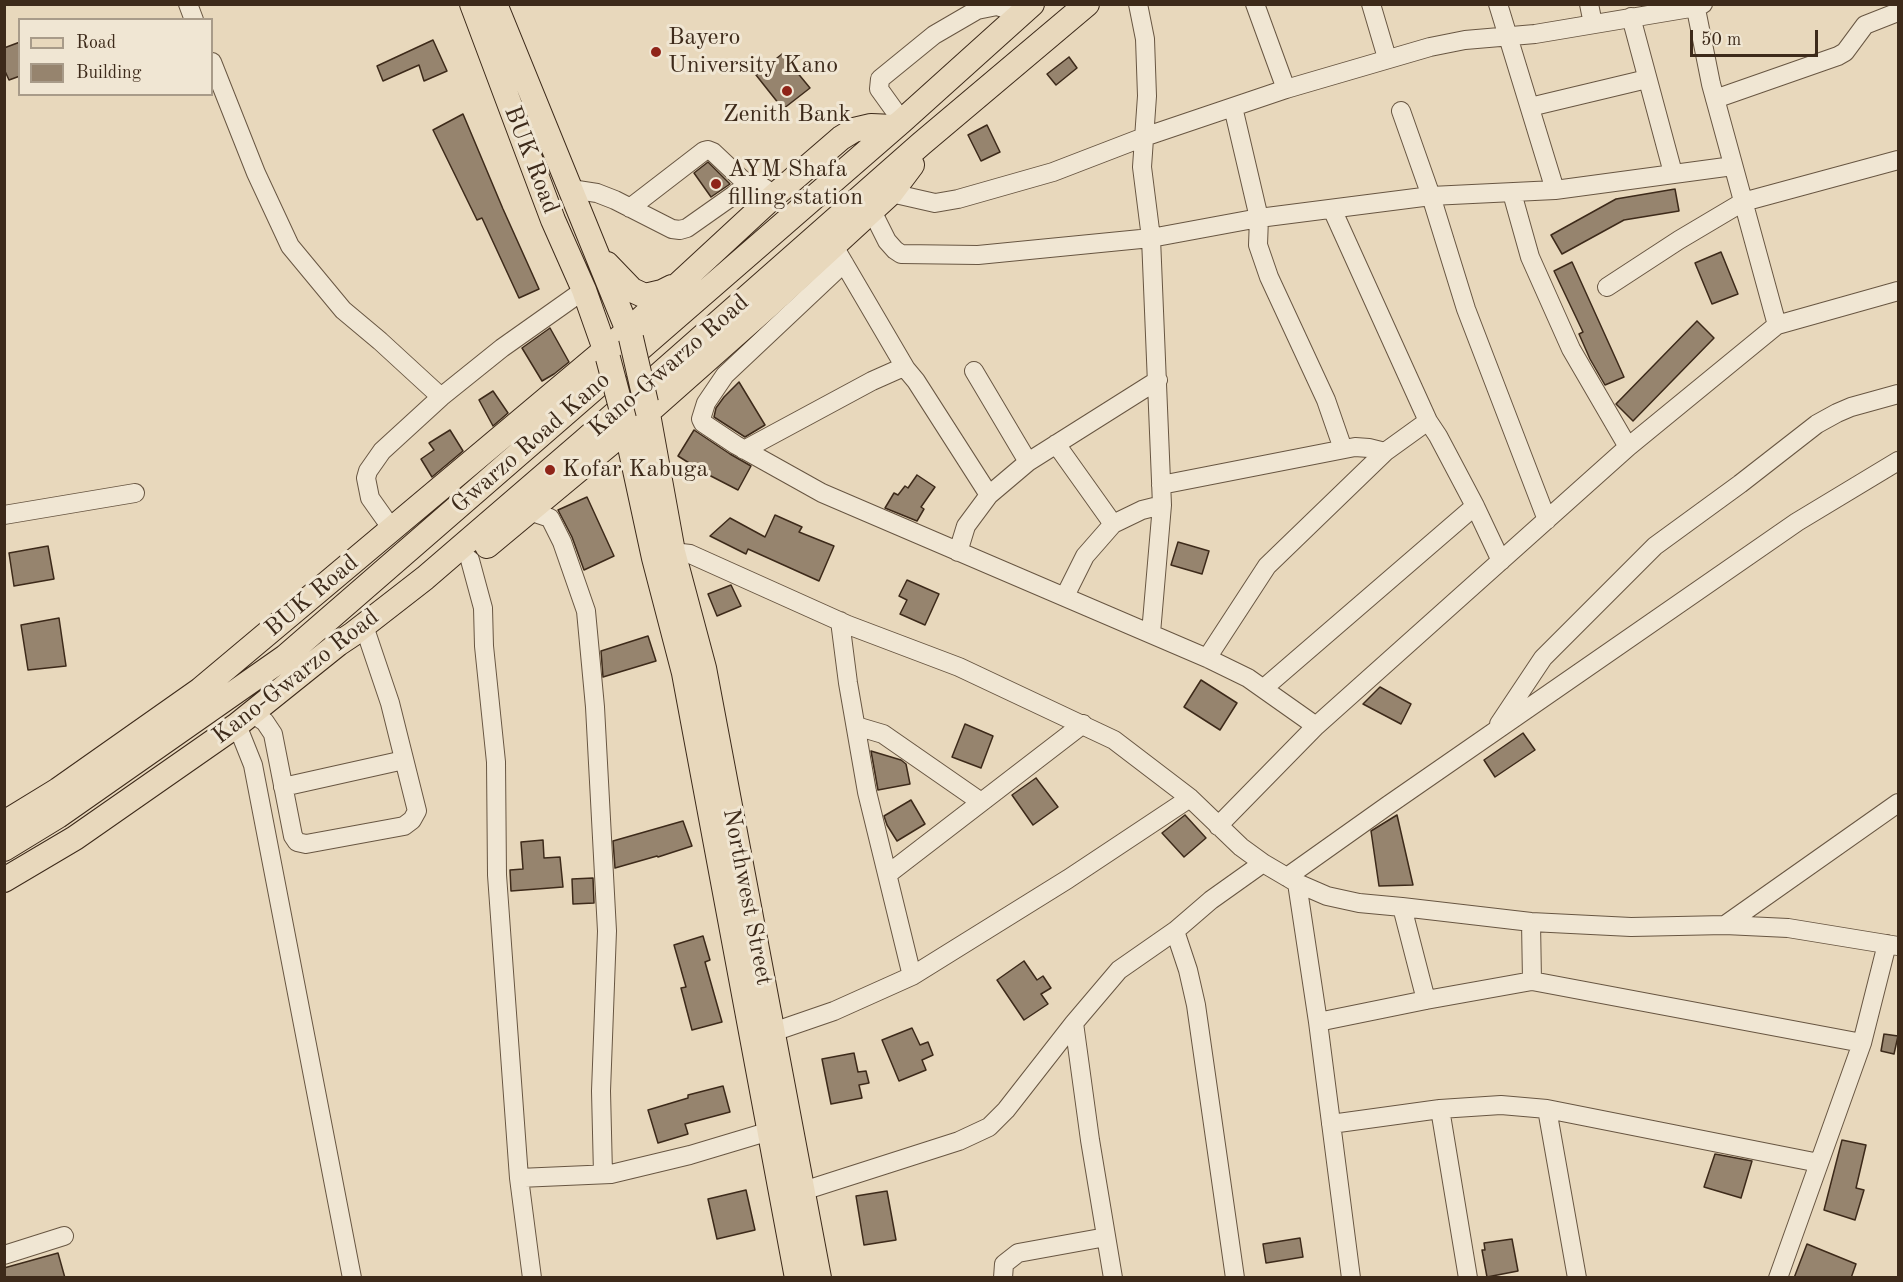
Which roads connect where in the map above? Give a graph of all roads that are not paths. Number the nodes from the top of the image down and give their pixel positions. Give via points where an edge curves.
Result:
1 (472, 4) edge
2 (495, 4) edge
3 (1087, 4) edge
4 (1138, 4) edge
5 (1255, 4) edge
6 (1371, 4) edge
7 (1498, 4) edge
8 (1589, 4) edge
9 (1698, 5) edge
10 (1027, 9) edge
11 (1899, 12) edge
12 (1630, 17) junction
13 (1593, 24) junction
14 (1509, 36) junction
15 (1387, 58) junction
16 (213, 65) edge
17 (1647, 79) junction
18 (1286, 89) junction
19 (1715, 99) junction
20 (1233, 107) junction
21 (1530, 107) junction
22 (1401, 111) dead end
23 (898, 124) junction
24 (1144, 137) junction
25 (921, 144) junction
26 (1899, 160) edge
27 (1733, 166) junction
28 (1673, 173) junction
29 (748, 185) junction
30 (571, 189) junction
31 (1555, 190) junction
32 (891, 193) junction
33 (1512, 193) junction
34 (775, 195) junction
35 (1431, 196) junction
36 (1743, 201) junction
37 (630, 208) junction
38 (1332, 209) junction
39 (872, 211) junction
40 (1259, 218) junction
41 (1151, 238) junction
42 (839, 254) junction
43 (598, 256) junction
44 (677, 285) junction
45 (1607, 287) dead end
46 (584, 291) junction
47 (1899, 291) edge
48 (1777, 325) junction
49 (630, 334) junction
50 (607, 353) junction
51 (906, 369) junction
52 (974, 371) dead end
53 (1158, 380) junction
54 (1899, 394) edge
55 (441, 397) junction
56 (647, 407) junction
57 (1428, 421) junction
58 (625, 424) junction
59 (1056, 444) junction
60 (1628, 447) junction
61 (1343, 449) junction
62 (744, 450) junction
63 (1385, 452) junction
64 (1899, 461) edge
65 (1028, 462) junction
66 (1161, 485) junction
67 (135, 493) dead end
68 (989, 495) junction
69 (1162, 505) junction
70 (1475, 506) junction
71 (529, 511) junction
72 (4, 515) edge
73 (1547, 520) junction
74 (657, 522) junction
75 (1113, 524) junction
76 (392, 529) junction
77 (673, 552) junction
78 (958, 552) junction
79 (470, 560) junction
80 (1501, 561) junction
81 (1065, 596) junction
82 (840, 621) junction
83 (361, 631) junction
84 (1151, 633) junction
85 (258, 641) junction
86 (285, 657) junction
87 (1207, 658) junction
88 (1264, 688) junction
89 (245, 719) junction
90 (1083, 724) junction
91 (856, 726) junction
92 (1316, 726) junction
93 (1493, 733) junction
94 (404, 760) junction
95 (283, 787) junction
96 (1190, 798) junction
97 (981, 802) junction
98 (1899, 803) edge
99 (4, 823) edge
100 (1218, 826) junction
101 (4, 849) edge
102 (1263, 863) junction
103 (888, 874) junction
104 (4, 880) edge
105 (1292, 880) junction
106 (1402, 907) junction
107 (1531, 922) junction
108 (1725, 925) junction
109 (1175, 931) junction
110 (1893, 945) edge
111 (912, 976) junction
112 (1532, 981) junction
113 (1426, 1000) junction
114 (1318, 1022) junction
115 (1074, 1023) junction
116 (773, 1032) junction
117 (1862, 1043) junction
118 (1440, 1108) junction
119 (1547, 1109) junction
120 (1331, 1124) junction
121 (770, 1131) junction
122 (1819, 1163) junction
123 (603, 1174) junction
124 (519, 1178) junction
125 (803, 1191) junction
126 (64, 1236) dead end
127 (1106, 1237) junction
128 (4, 1255) edge
129 (352, 1278) edge
130 (532, 1278) edge
131 (797, 1278) edge
132 (819, 1278) edge
133 (1003, 1278) edge
134 (1113, 1278) edge
135 (1235, 1278) edge
136 (1351, 1278) edge
137 (1468, 1278) edge
138 (1577, 1278) edge
139 (1778, 1278) edge

1 - 46 main road, BUK Road via 553,220
2 - 30 main road, BUK Road
3 - 25 main road, Kano-Gwarzo Road
4 - 24 street via 1145,39
5 - 18 street
6 - 15 street
7 - 14 street
8 - 13 street
9 - 12 street
9 - 19 street
10 - 23 main road, Gwarzo Road Kano
10 - 23 street via 997,6 977,10 934,35 880,79 879,89
11 - 19 street via 1865,25 1838,56
12 - 13 street
12 - 17 street
13 - 14 street
14 - 15 street via 1465,40
14 - 21 street
15 - 18 street
16 - 55 street via 290,246 343,310
17 - 21 street
17 - 28 street
18 - 20 street
19 - 27 street
20 - 24 street
20 - 40 street
21 - 31 street
22 - 35 street
23 - 34 main road, BUK Road via 854,130
23 - 86 main road, Gwarzo Road Kano
24 - 32 street via 1053,172 958,199 935,203
24 - 41 street via 1142,167
25 - 32 main road via 913,164
25 - 83 main road, Kano-Gwarzo Road
26 - 36 street
27 - 28 street
27 - 36 street
28 - 31 street
29 - 34 street via 758,184
29 - 37 street via 687,228 672,229
29 - 37 street via 708,150
30 - 37 street via 597,193
30 - 43 main road, BUK Road
31 - 33 street
32 - 39 main road
33 - 35 street
33 - 60 street via 1530,257 1567,338
34 - 44 main road, BUK Road
35 - 38 street
35 - 73 street via 1466,309
36 - 45 street
36 - 48 street
38 - 40 street
38 - 57 street
39 - 41 street via 887,241 901,254 978,255
39 - 42 main road
40 - 41 street
40 - 61 street via 1258,245 1269,277 1326,400
41 - 53 street
42 - 51 street
42 - 56 main road
42 - 62 street via 725,375 706,403 703,423
43 - 44 main road via 632,290 645,296
43 - 49 main road, BUK Road
44 - 49 main road, BUK Road
46 - 50 main road, BUK Road
46 - 55 street via 502,348
47 - 48 street
48 - 60 street
49 - 50 main road, BUK Road
49 - 56 main road, bridge
50 - 58 main road, bridge
50 - 76 main road, BUK Road
51 - 62 street via 872,381
51 - 68 street
52 - 65 street
53 - 59 street
53 - 66 street
54 - 93 street via 1827,418 1655,546 1543,658
55 - 76 street via 382,452 368,471 370,498
56 - 58 main road
56 - 74 main road
57 - 63 street
57 - 70 street
58 - 71 main road
58 - 74 main road
59 - 65 street
59 - 75 street
60 - 73 street
61 - 63 street
61 - 66 street
62 - 78 street via 822,493
63 - 87 street via 1267,566
64 - 93 street via 1797,522
65 - 68 street
66 - 69 street
67 - 72 street
68 - 78 street via 966,526
69 - 75 street
69 - 84 street
70 - 80 street
70 - 88 street
71 - 79 main road
71 - 123 street via 550,518 586,611 607,931 601,1091
73 - 80 street
74 - 77 main road, Northwest Street
74 - 121 main road, Northwest Street via 654,558 684,673
75 - 81 street via 1085,556
76 - 85 main road, BUK Road
77 - 82 street via 690,554
77 - 116 main road, Northwest Street via 704,668
78 - 81 street
79 - 83 main road via 378,632
79 - 124 street via 483,608 496,762 497,875
80 - 92 street
81 - 84 street
82 - 90 street via 959,667
82 - 91 street
83 - 89 main road, Kano-Gwarzo Road via 338,644
83 - 94 street via 390,703
84 - 87 street
85 - 86 main road
85 - 99 main road, BUK Road via 200,690 58,790
86 - 101 main road, Gwarzo Road Kano via 58,816
87 - 88 street
88 - 92 street
89 - 95 street via 265,722 273,734
89 - 104 main road, Kano-Gwarzo Road via 75,838
89 - 129 street
90 - 96 street via 1114,740
90 - 97 street
91 - 97 street via 883,735
91 - 103 street via 867,792
92 - 100 street
93 - 105 street
94 - 95 street
94 - 95 street via 417,812 404,826 306,844 297,842
96 - 100 street
96 - 111 street
97 - 103 street
98 - 108 street
100 - 102 street
102 - 105 street
102 - 109 street
103 - 111 street
105 - 106 street via 1342,900
105 - 114 street
106 - 107 street
106 - 113 street
107 - 108 street via 1631,927
107 - 112 street
108 - 110 street via 1788,928
109 - 115 street via 1119,970
109 - 135 street via 1196,1005
110 - 117 street
111 - 116 street via 834,1011
112 - 113 street
112 - 117 street
113 - 114 street
114 - 120 street
115 - 125 street via 989,1127 960,1141
115 - 127 street
116 - 125 main road, Northwest Street
117 - 122 street
118 - 119 street via 1501,1105
118 - 120 street
118 - 137 street
119 - 122 street
119 - 138 street
120 - 136 street
121 - 123 street via 690,1155
121 - 131 main road, Northwest Street
122 - 139 street
123 - 124 street
124 - 130 street
125 - 132 main road, Northwest Street
126 - 128 street
127 - 133 street via 1018,1253 1004,1264
127 - 134 street

